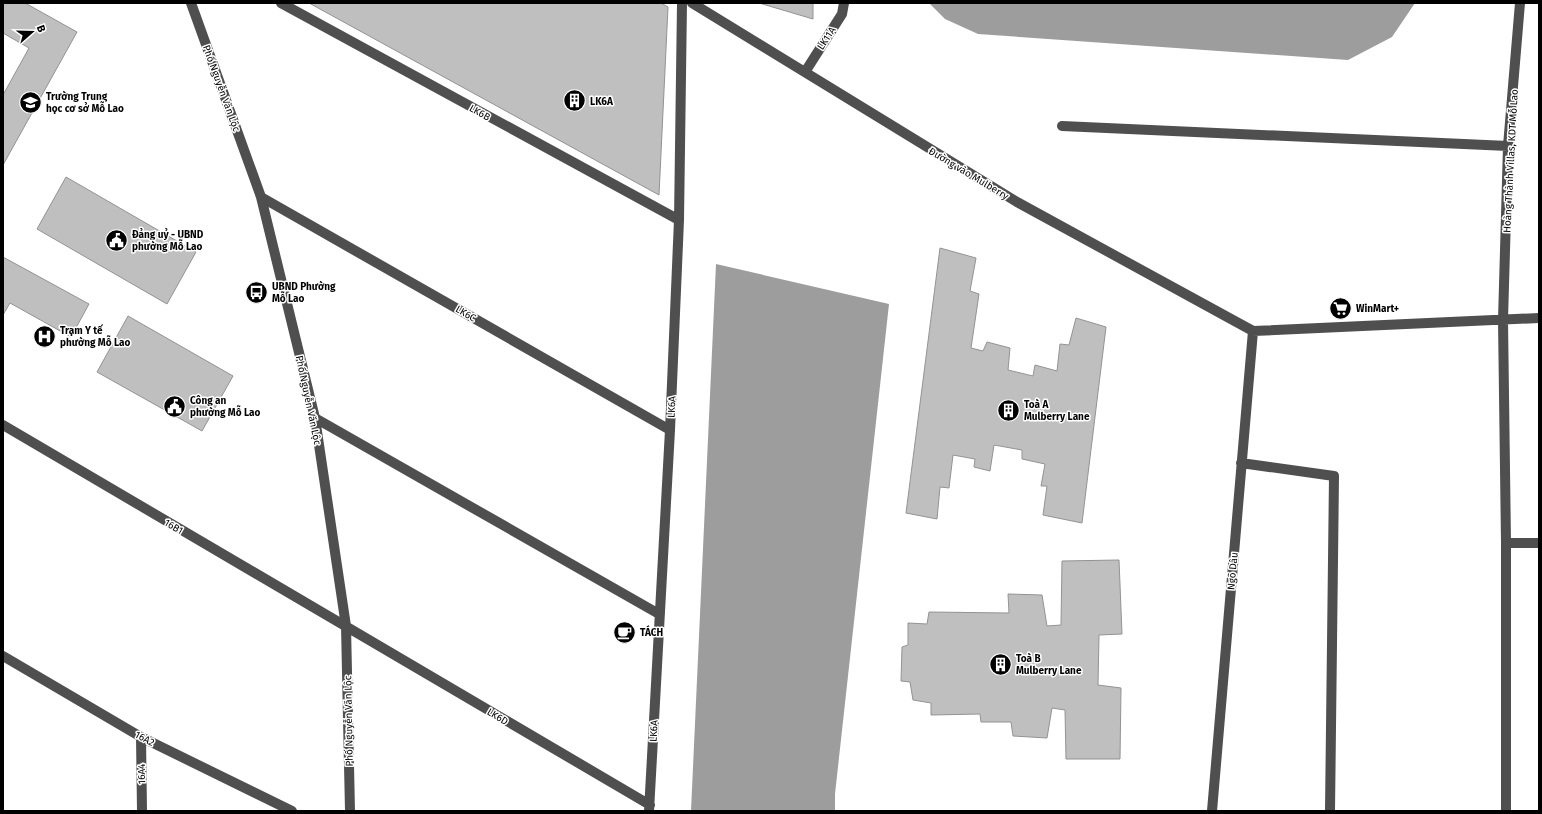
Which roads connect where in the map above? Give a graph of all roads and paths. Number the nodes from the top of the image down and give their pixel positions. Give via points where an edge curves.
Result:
1 (192, 3) edge
2 (281, 3) edge
3 (682, 3) edge
4 (692, 3) edge
5 (844, 3) edge
6 (1520, 3) edge
7 (805, 72) junction
8 (1062, 126) dead end
9 (1508, 146) junction
10 (261, 197) junction
11 (679, 220) junction
12 (1539, 318) edge
13 (1503, 320) junction
14 (1253, 331) junction
15 (315, 418) junction
16 (3, 425) edge
17 (670, 430) junction
18 (1241, 463) junction
19 (1506, 543) junction
20 (1539, 543) edge
21 (659, 614) junction
22 (346, 626) junction
23 (3, 656) edge
24 (141, 737) junction
25 (650, 808) edge
26 (142, 811) edge
27 (292, 811) edge
28 (350, 811) edge
29 (1212, 811) edge
30 (1330, 811) edge
31 (1506, 811) edge

1 - 10 street, Phố Nguyễn Văn Lộc
2 - 11 street, LK6B
3 - 11 street, LK6A
4 - 7 street, Đường vào Mulberry
5 - 7 street, LK11A via 842,14
6 - 9 street, Hoàng Thành Villas, KDT Mỗ Lao
7 - 14 street, Đường vào Mulberry via 1017,202
8 - 9 street
9 - 13 street, Hoàng Thành Villas, KDT Mỗ Lao
10 - 15 street, Phố Nguyễn Văn Lộc
10 - 17 street, LK6C
11 - 17 street, LK6A
12 - 13 street
13 - 14 street
13 - 19 street, Hoàng Thành Villas, KDT Mỗ Lao
14 - 18 street, Ngõ Dâu
15 - 21 street
15 - 22 street, Phố Nguyễn Văn Lộc
16 - 22 street, 16B1
17 - 21 street, LK6A
18 - 29 street, Ngõ Dâu
18 - 30 street via 1334,476
19 - 20 street
19 - 31 street, Hoàng Thành Villas, KDT Mỗ Lao
21 - 25 street, LK6A
22 - 25 street, LK6D
22 - 28 street, Phố Nguyễn Văn Lộc
23 - 24 street, 16A2
24 - 26 street, 16A4
24 - 27 street, 16A2

